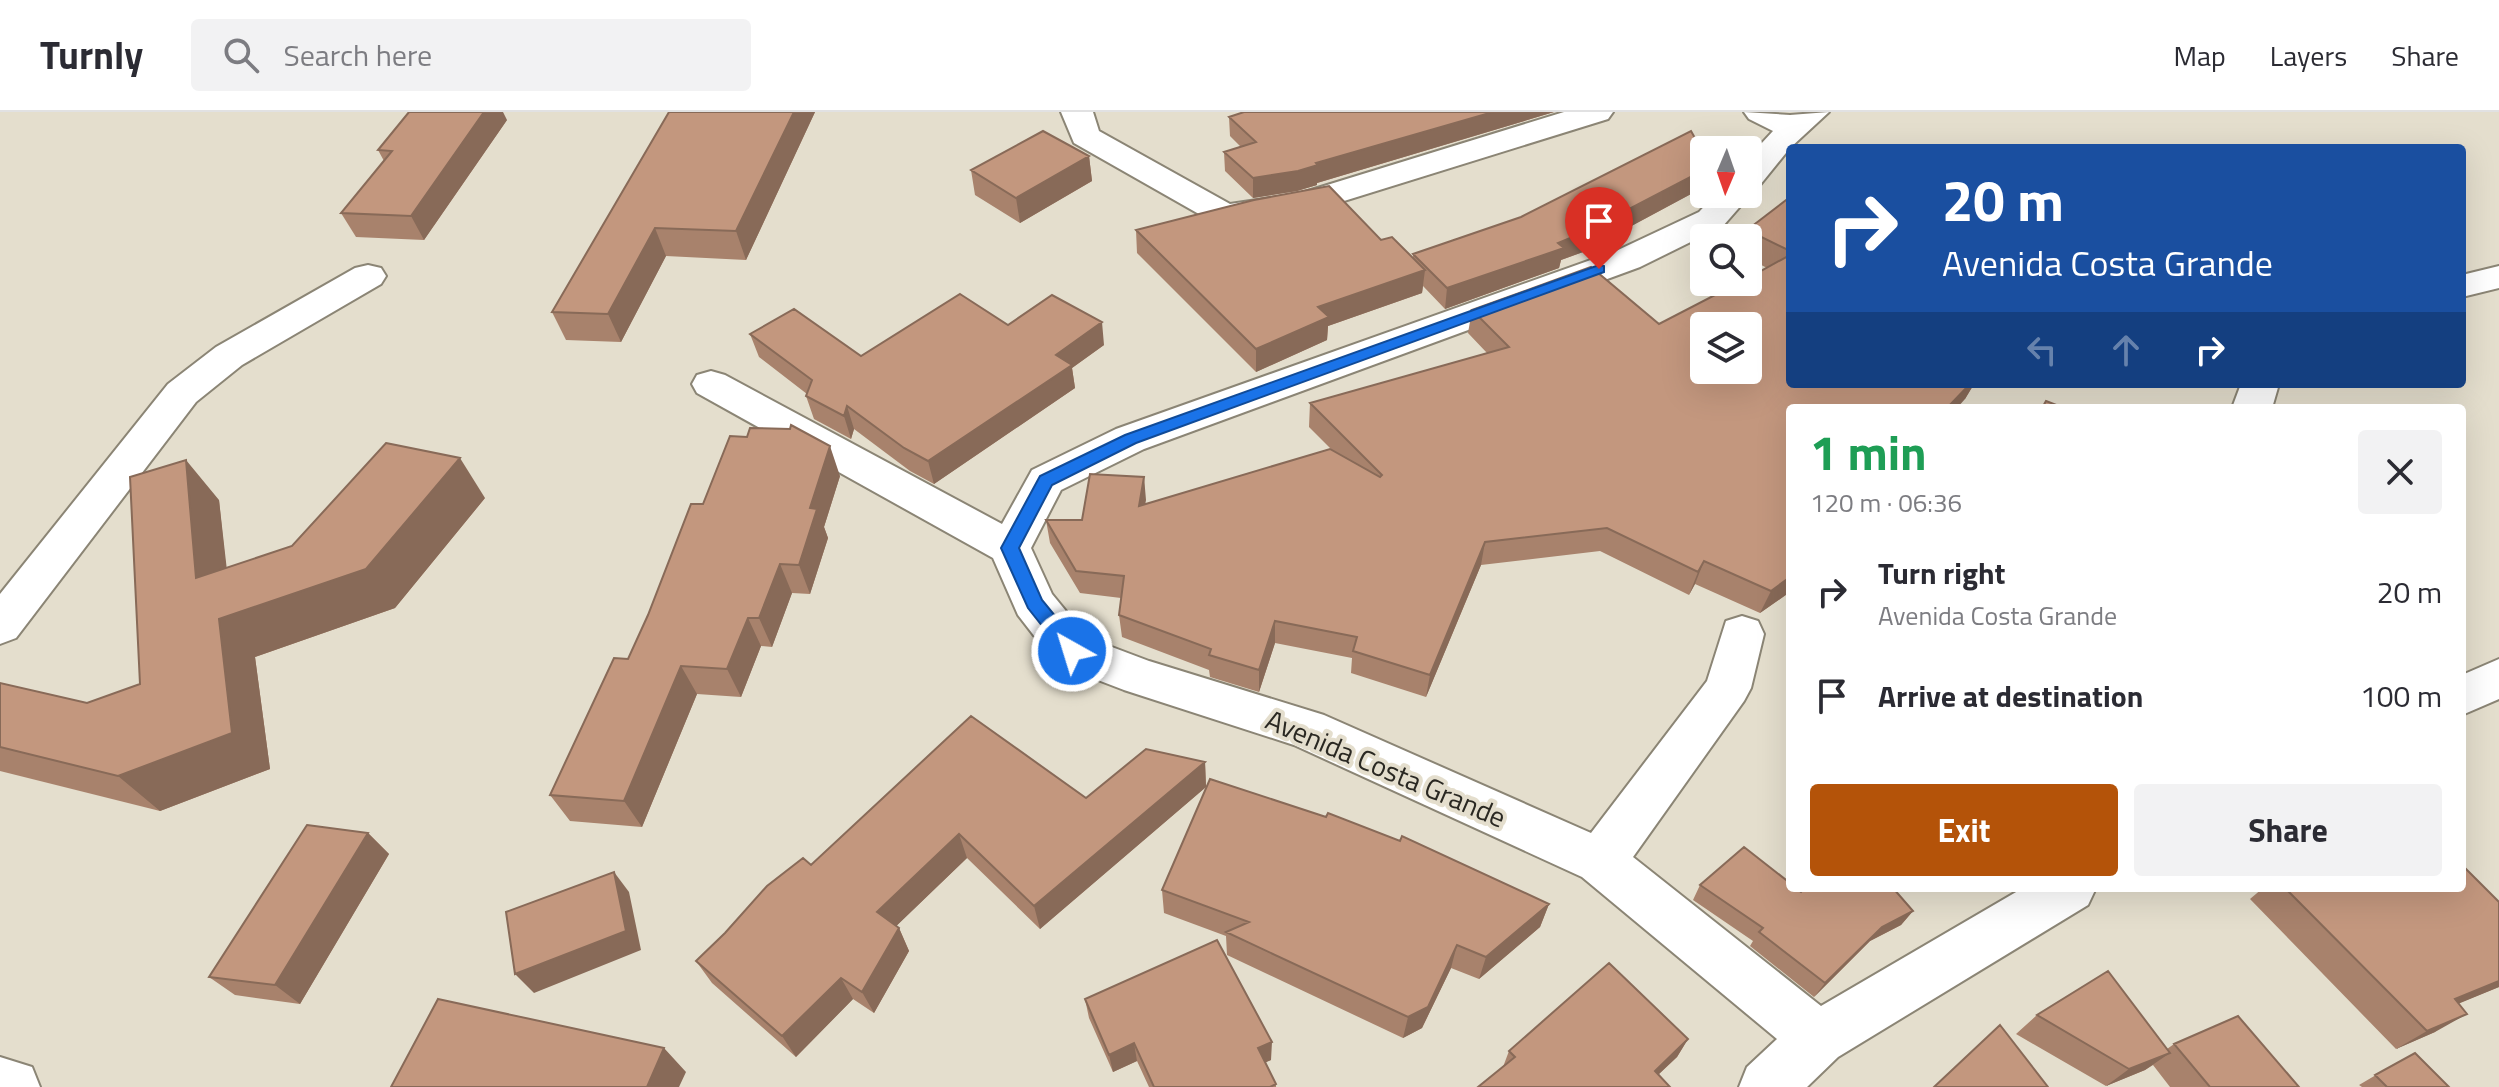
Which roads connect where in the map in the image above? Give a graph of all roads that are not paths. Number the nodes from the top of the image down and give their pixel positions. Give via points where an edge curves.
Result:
1 (1077, 112) edge
2 (1597, 112) edge
3 (1760, 112) edge
4 (1803, 120) edge
5 (1762, 163) edge
6 (1721, 208) edge
7 (368, 276) dead end
8 (2499, 277) edge
9 (2466, 285) edge
10 (711, 384) dead end
11 (1010, 548) junction
12 (0, 626) edge
13 (1742, 634) dead end
14 (2499, 678) edge
15 (2466, 694) edge
16 (1600, 861) junction
17 (2063, 892) edge
18 (1818, 1038) junction
19 (0, 1085) edge
20 (12, 1087) edge
21 (1767, 1087) edge

1 - 2 street via 1085,136 1225,215 1303,203
3 - 4 street
4 - 5 street
6 - 11 street via 1711,219 1628,259 1130,439 1046,480
7 - 12 street via 229,356 182,393
8 - 9 street
10 - 11 street
11 - 16 street, Avenida Costa Grande via 1034,603 1072,651 1307,729
13 - 16 street via 1728,688
14 - 15 street
16 - 18 street, Avenida Costa Grande
17 - 18 street
18 - 21 street
19 - 20 street

